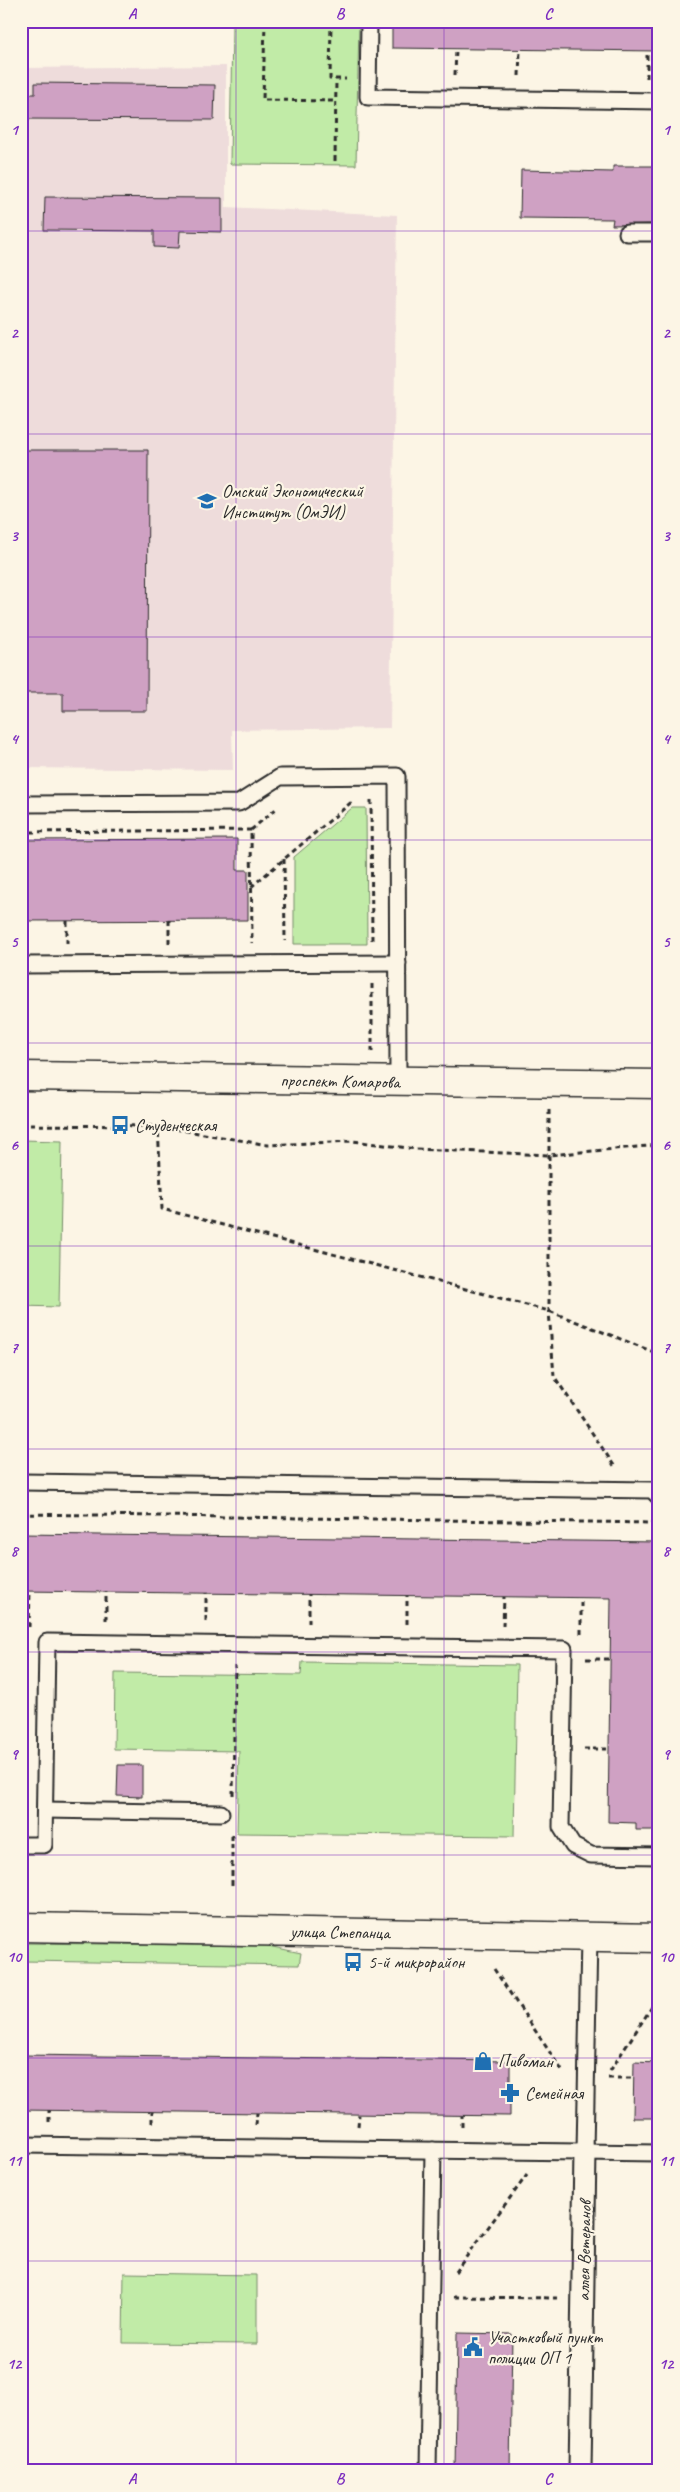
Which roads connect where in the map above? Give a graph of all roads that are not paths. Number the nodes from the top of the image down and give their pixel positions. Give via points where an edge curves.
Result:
1 (369, 21) edge
2 (659, 101) edge
3 (627, 233) dead end
4 (659, 233) edge
5 (21, 804) edge
6 (398, 963) junction
7 (21, 965) edge
8 (21, 1076) edge
9 (398, 1082) junction
10 (659, 1084) edge
11 (21, 1482) edge
12 (659, 1497) edge
13 (45, 1810) junction
14 (221, 1812) dead end
15 (21, 1845) edge
16 (659, 1856) edge
17 (21, 1927) edge
18 (589, 1937) junction
19 (659, 1938) edge
20 (21, 2145) edge
21 (433, 2150) junction
22 (585, 2152) junction
23 (659, 2153) edge
24 (428, 2471) edge
25 (580, 2471) edge

1 - 2 lane via 368,98
3 - 4 lane
5 - 6 lane via 239,803 280,777 397,776
6 - 7 lane
6 - 9 lane
8 - 9 main road, проспект Комарова
9 - 10 main road, проспект Комарова
11 - 12 lane via 652,1490
13 - 14 lane
13 - 15 lane via 44,1845
13 - 16 lane via 47,1642 564,1649 561,1827 573,1846 591,1855
17 - 18 main road, улица Степанца
18 - 19 main road, улица Степанца
18 - 22 lane
20 - 21 lane
21 - 22 lane
21 - 24 lane via 434,2296
22 - 23 lane
22 - 25 street, аллея Ветеранов

